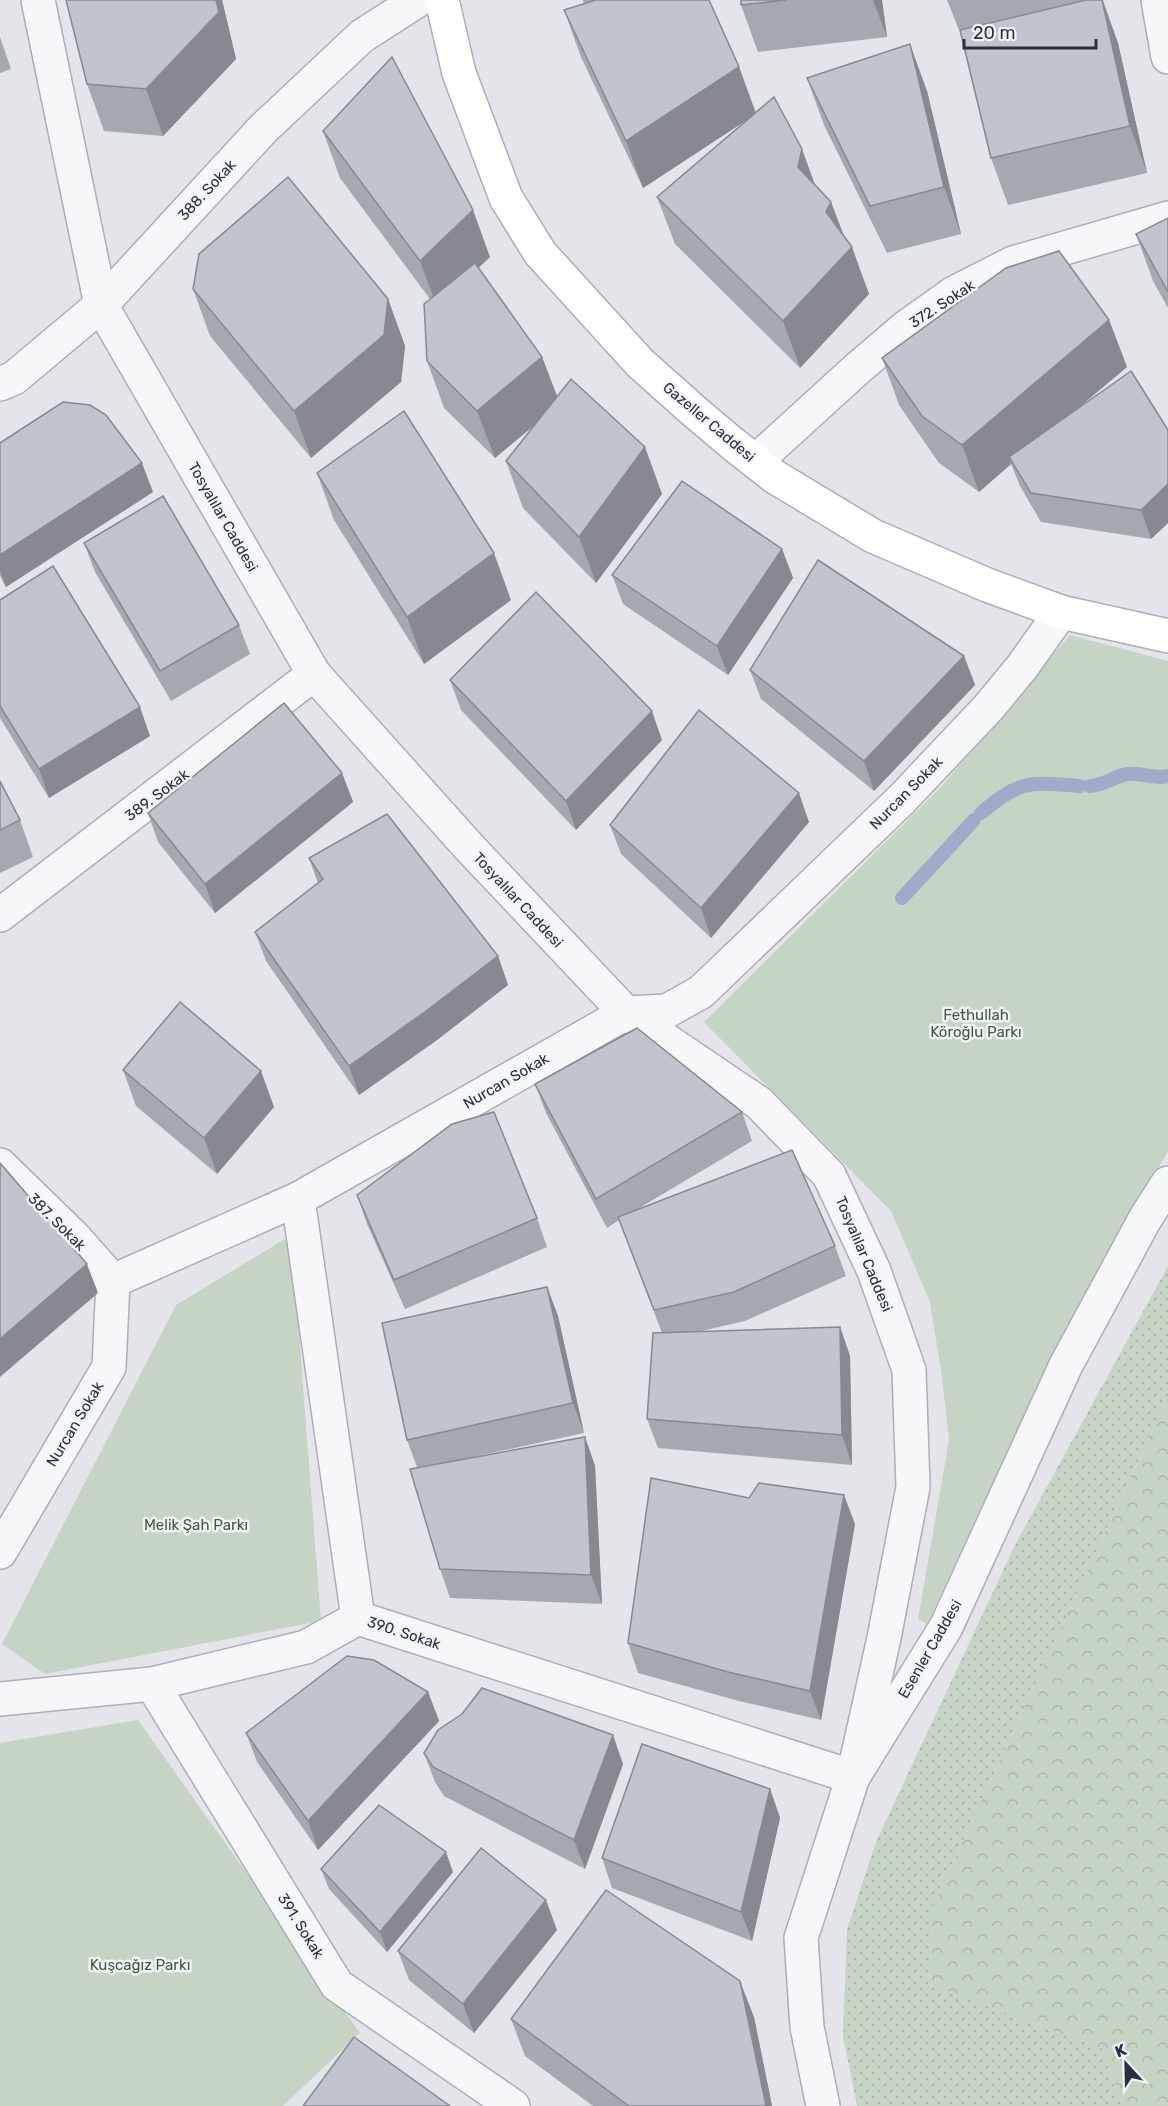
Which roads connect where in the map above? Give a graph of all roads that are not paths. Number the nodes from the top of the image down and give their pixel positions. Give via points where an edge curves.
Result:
1 (38, 0) edge
2 (418, 0) edge
3 (442, 0) edge
4 (1158, 0) edge
5 (1168, 57) edge
6 (1168, 218) edge
7 (101, 305) junction
8 (0, 384) edge
9 (756, 461) junction
10 (1061, 612) junction
11 (1168, 636) edge
12 (314, 674) junction
13 (0, 915) edge
14 (626, 1013) junction
15 (0, 1165) edge
16 (1168, 1183) edge
17 (298, 1199) junction
18 (112, 1281) junction
19 (0, 1552) edge
20 (358, 1618) junction
21 (152, 1684) junction
22 (0, 1699) edge
23 (853, 1777) junction
24 (513, 2106) edge
25 (822, 2106) edge

1 - 7 street, Tosyalılar Caddesi
2 - 7 street, 388. Sokak via 362,36 263,129
3 - 9 street, Gazeller Caddesi via 459,74 506,198 540,253 640,363
4 - 5 street
6 - 9 street, 372. Sokak via 1013,262 954,293 897,335
7 - 8 street, 388. Sokak via 14,378
7 - 12 street, Tosyalılar Caddesi
9 - 10 street, Gazeller Caddesi via 775,477 873,536
10 - 11 street, Gazeller Caddesi
10 - 14 street, Nurcan Sokak via 988,708 926,774 700,992 667,1011
12 - 13 street, 389. Sokak
12 - 14 street, Tosyalılar Caddesi via 468,847
14 - 17 street, Nurcan Sokak
14 - 23 street, Tosyalılar Caddesi via 759,1103 829,1175 874,1271 909,1370 913,1486 885,1638
15 - 18 street, 387. Sokak via 74,1237
16 - 23 street, Esenler Caddesi via 1066,1365 946,1627
17 - 18 street, Nurcan Sokak
17 - 20 street, 390. Sokak
18 - 19 street, Nurcan Sokak via 109,1367
20 - 21 street via 306,1647
20 - 23 street, 390. Sokak
21 - 22 street
21 - 24 street, 391. Sokak via 337,1984
23 - 25 street, Esenler Caddesi via 801,1938 807,2027

